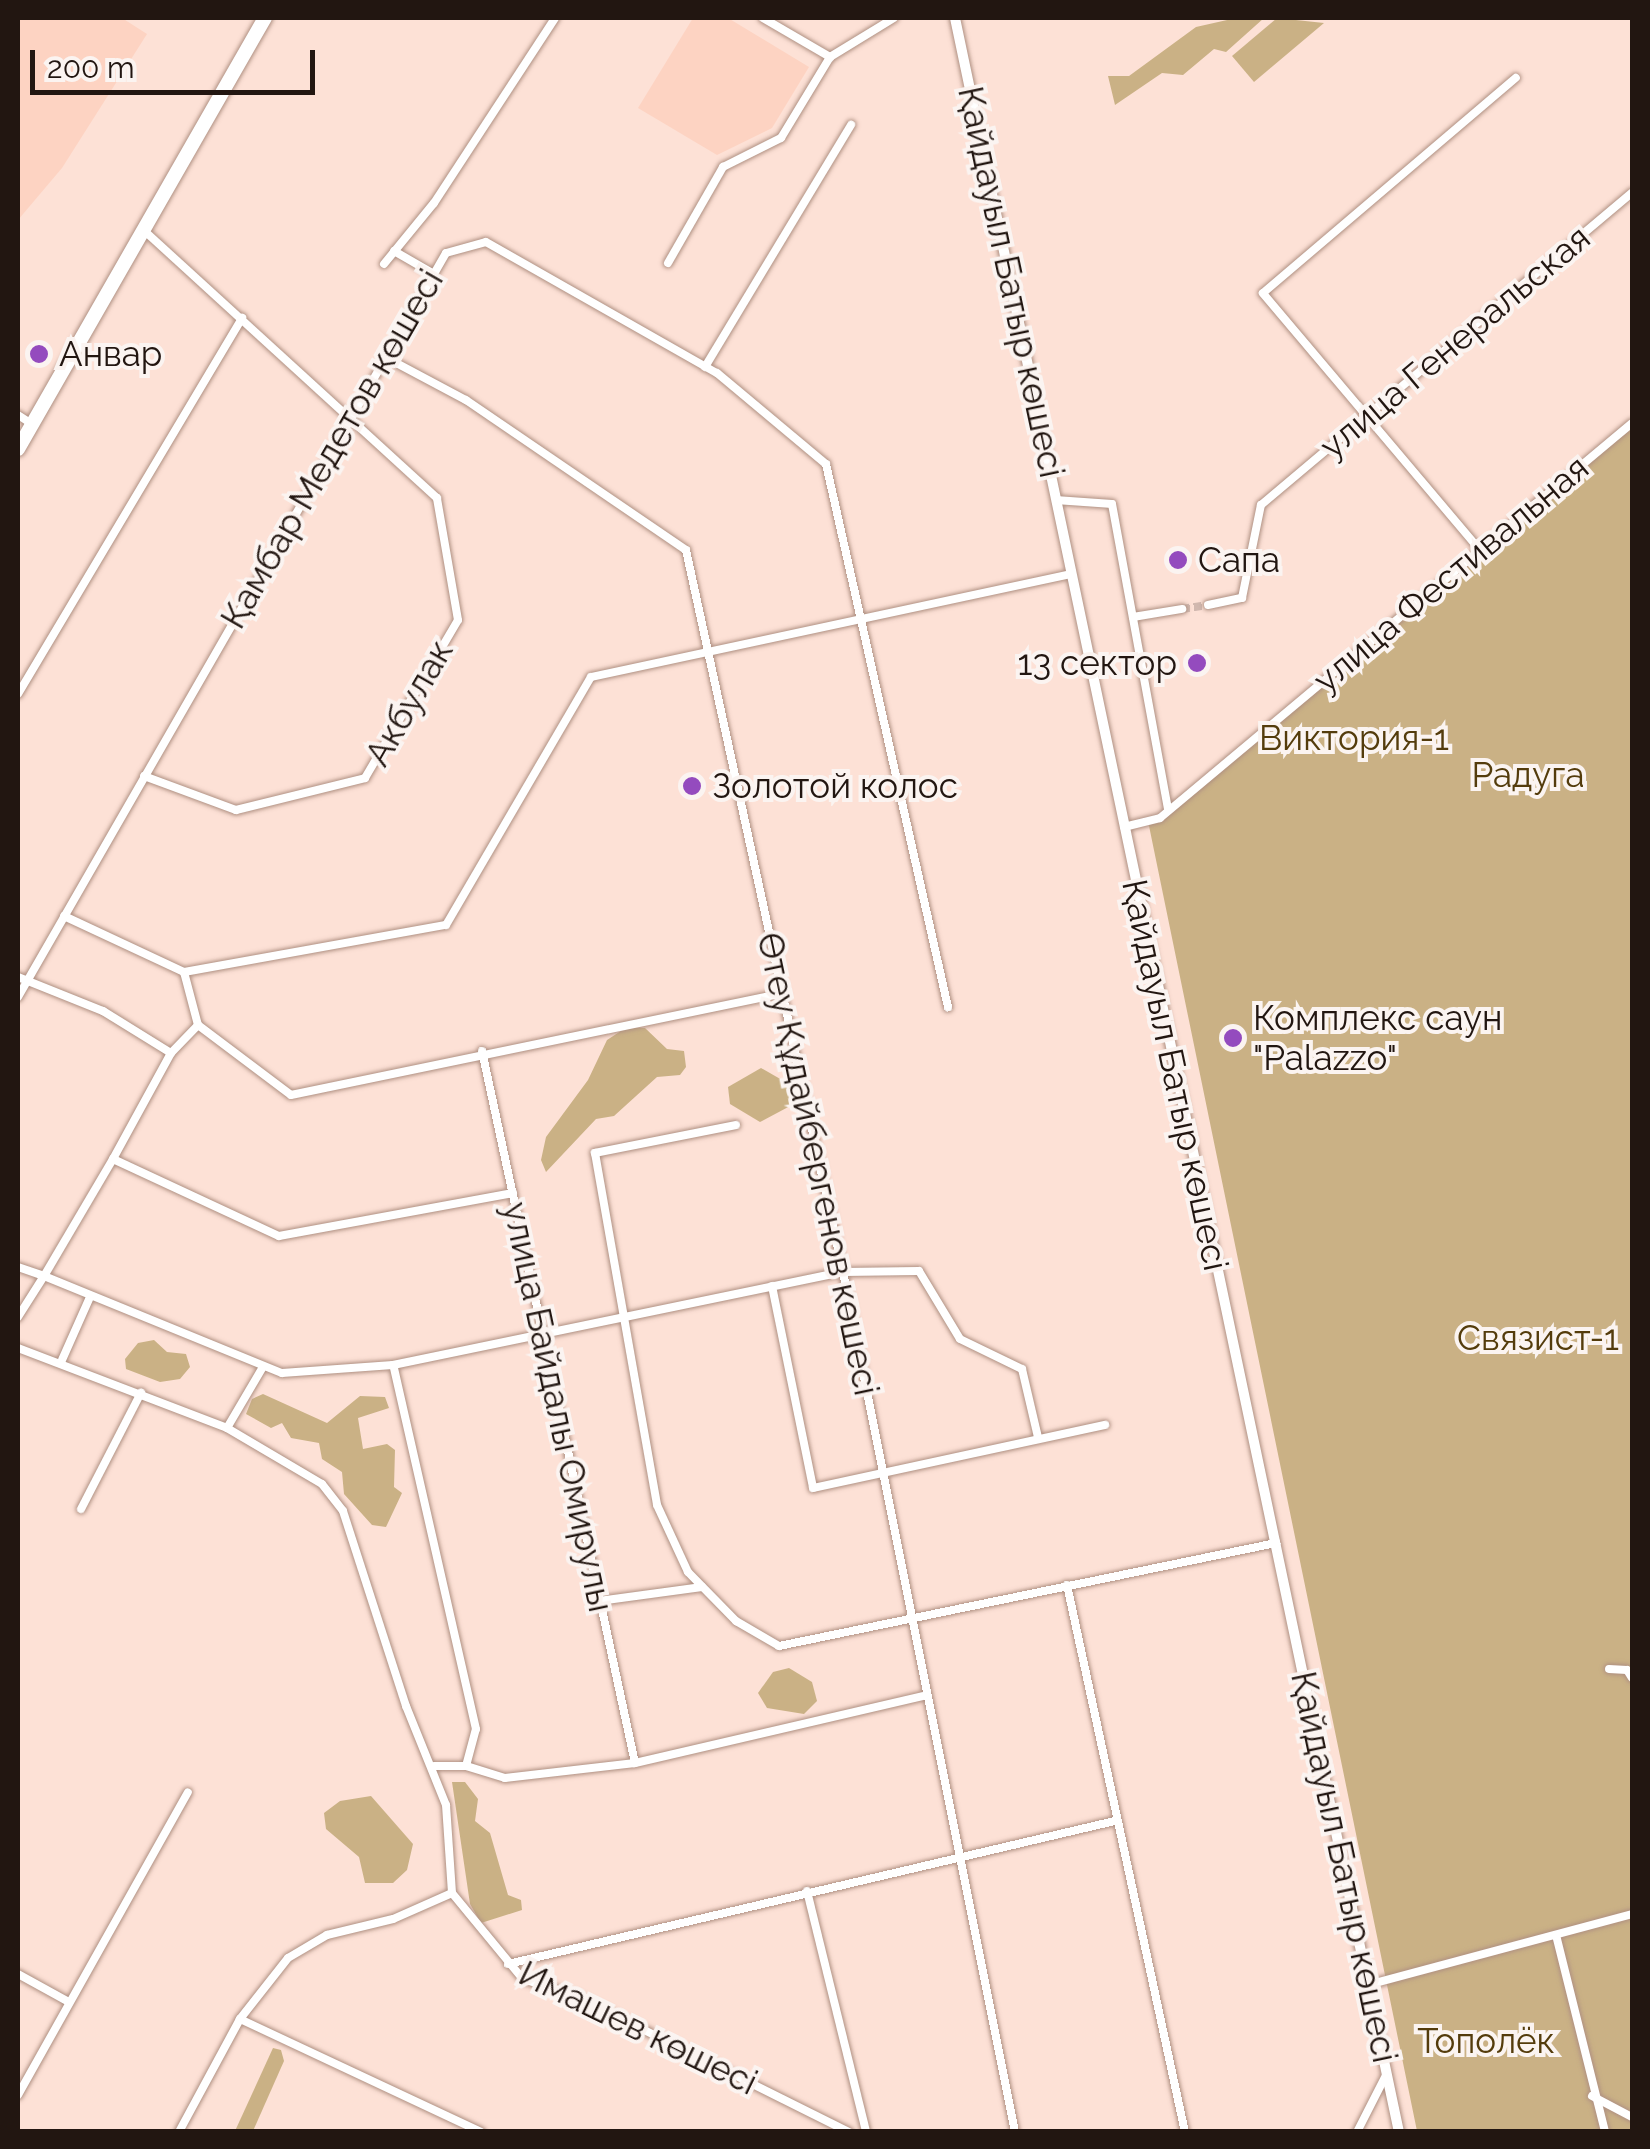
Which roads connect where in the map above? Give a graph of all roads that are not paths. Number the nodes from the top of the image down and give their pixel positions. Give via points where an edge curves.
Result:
1 (266, 18) edge
2 (555, 18) edge
3 (763, 18) edge
4 (894, 18) edge
5 (955, 18) edge
6 (830, 58) junction
7 (1516, 78) dead end
8 (851, 125) dead end
9 (1632, 193) edge
10 (144, 230) junction
11 (394, 252) junction
12 (668, 263) dead end
13 (384, 264) dead end
14 (434, 274) junction
15 (242, 318) junction
16 (385, 357) junction
17 (705, 367) junction
18 (18, 416) edge
19 (1367, 416) junction
20 (350, 417) junction
21 (1632, 423) edge
22 (32, 424) junction
23 (18, 449) edge
24 (1056, 500) junction
25 (1479, 548) junction
26 (1070, 574) junction
27 (1208, 605) tunnel mouth
28 (1182, 609) tunnel mouth
29 (1133, 617) junction
30 (858, 622) junction
31 (710, 650) junction
32 (18, 694) edge
33 (144, 776) junction
34 (1168, 810) junction
35 (1124, 827) junction
36 (64, 916) junction
37 (184, 972) junction
38 (22, 978) edge
39 (784, 993) junction
40 (18, 998) edge
41 (948, 1007) dead end
42 (198, 1025) junction
43 (482, 1051) junction
44 (172, 1052) junction
45 (736, 1125) dead end
46 (113, 1159) junction
47 (512, 1193) junction
48 (18, 1267) edge
49 (843, 1272) junction
50 (44, 1276) junction
51 (772, 1286) junction
52 (90, 1296) junction
53 (18, 1317) edge
54 (625, 1317) junction
55 (540, 1336) junction
56 (18, 1348) edge
57 (62, 1360) junction
58 (393, 1364) junction
59 (263, 1368) junction
60 (142, 1393) junction
61 (1105, 1425) dead end
62 (227, 1428) junction
63 (1038, 1437) junction
64 (881, 1475) junction
65 (81, 1509) dead end
66 (1276, 1543) junction
67 (1067, 1586) junction
68 (702, 1588) junction
69 (599, 1601) junction
70 (909, 1620) junction
71 (1609, 1670) dead end
72 (1632, 1678) edge
73 (924, 1696) junction
74 (635, 1763) junction
75 (434, 1766) junction
76 (466, 1766) junction
77 (188, 1792) dead end
78 (1115, 1821) junction
79 (957, 1855) junction
80 (807, 1891) junction
81 (452, 1894) junction
82 (1632, 1914) edge
83 (1556, 1936) junction
84 (508, 1964) junction
85 (18, 1974) edge
86 (1370, 1984) junction
87 (70, 2002) junction
88 (240, 2019) junction
89 (1387, 2073) junction
90 (18, 2094) edge
91 (1592, 2096) junction
92 (1632, 2117) edge
93 (179, 2132) edge
94 (481, 2132) edge
95 (850, 2132) edge
96 (866, 2132) edge
97 (1015, 2132) edge
98 (1185, 2132) edge
99 (1357, 2132) edge
100 (1399, 2132) edge
101 (1605, 2132) edge

1 - 10 highway
2 - 11 street via 434,203
3 - 6 street
4 - 6 street
5 - 24 street, Қайдауыл Батыр көшесі
6 - 12 street via 781,138 724,167
7 - 19 street via 1263,293
8 - 17 street
9 - 19 street, улица Генеральская
10 - 15 street, Акбулак
10 - 22 highway
11 - 13 street
11 - 14 street
14 - 16 street, Қамбар Медетов көшесі
14 - 17 street, Қамбар Медетов көшесі via 446,252 486,242
15 - 20 street, Акбулак
15 - 32 street
16 - 20 street, Қамбар Медетов көшесі
16 - 31 street, Өтеу Құдайбергенов көшесі via 466,400 686,550
17 - 30 street, Қамбар Медетов көшесі via 826,464
18 - 22 street
19 - 25 street
19 - 27 street, улица Генеральская via 1261,505 1242,598
20 - 33 street, Қамбар Медетов көшесі
20 - 33 street, Акбулак via 438,498 458,620 365,778 236,810
21 - 25 street, улица Фестивальная
22 - 23 highway
24 - 26 street, Қайдауыл Батыр көшесі
24 - 29 street via 1110,501
25 - 34 street, улица Фестивальная
26 - 30 street
26 - 35 street, Қайдауыл Батыр көшесі
28 - 29 street
29 - 34 street
30 - 31 street
30 - 41 street, Қамбар Медетов көшесі
31 - 37 street via 591,677 446,925
31 - 39 street, Өтеу Құдайбергенов көшесі
33 - 36 street, Қамбар Медетов көшесі
34 - 35 street, улица Фестивальная
35 - 66 street, Қайдауыл Батыр көшесі
36 - 37 street
36 - 38 street, Қамбар Медетов көшесі
37 - 42 street
38 - 40 street, Қамбар Медетов көшесі
38 - 44 street via 102,1010
39 - 43 street
39 - 49 street, Өтеу Құдайбергенов көшесі
42 - 43 street via 290,1095
42 - 44 street
43 - 47 street, улица Байдалы Омирулы
44 - 46 street
45 - 54 street via 596,1153
46 - 47 street via 279,1236
46 - 50 street
47 - 55 street, улица Байдалы Омирулы
48 - 50 street
49 - 51 street
49 - 63 street via 919,1271 960,1339 1022,1369
49 - 64 street, Өтеу Құдайбергенов көшесі
50 - 52 street
50 - 53 street
51 - 54 street
51 - 64 street via 813,1488
52 - 57 street
52 - 59 street
54 - 55 street
54 - 68 street via 657,1505 668,1541
55 - 58 street
55 - 69 street, улица Байдалы Омирулы
56 - 57 street
57 - 60 street
58 - 59 street via 282,1373
58 - 76 street via 476,1730
59 - 62 street
60 - 62 street
60 - 65 street
61 - 63 street
62 - 75 street via 322,1484 344,1511 406,1706
63 - 64 street
64 - 70 street, Өтеу Құдайбергенов көшесі
66 - 67 street
66 - 86 street, Қайдауыл Батыр көшесі
67 - 70 street
67 - 78 street
68 - 69 street
68 - 70 street via 736,1620 779,1646
69 - 74 street, улица Байдалы Омирулы
70 - 73 street, Өтеу Құдайбергенов көшесі
71 - 72 street via 1627,1670
73 - 74 street
73 - 79 street, Өтеу Құдайбергенов көшесі
74 - 76 street via 506,1778
75 - 76 street
75 - 81 street via 446,1805
77 - 87 street
78 - 79 street
78 - 98 street
79 - 80 street
79 - 97 street, Өтеу Құдайбергенов көшесі
80 - 84 street
80 - 96 street
81 - 84 street, Имашев көшесі
81 - 88 street via 303,1946
82 - 83 street
83 - 86 street
83 - 91 street
84 - 95 street, Имашев көшесі via 523,1979 576,1996
85 - 87 street
86 - 89 street, Қайдауыл Батыр көшесі
87 - 90 street
88 - 93 street
88 - 94 street
89 - 99 street
89 - 100 street, Қайдауыл Батыр көшесі
91 - 92 street
91 - 101 street

